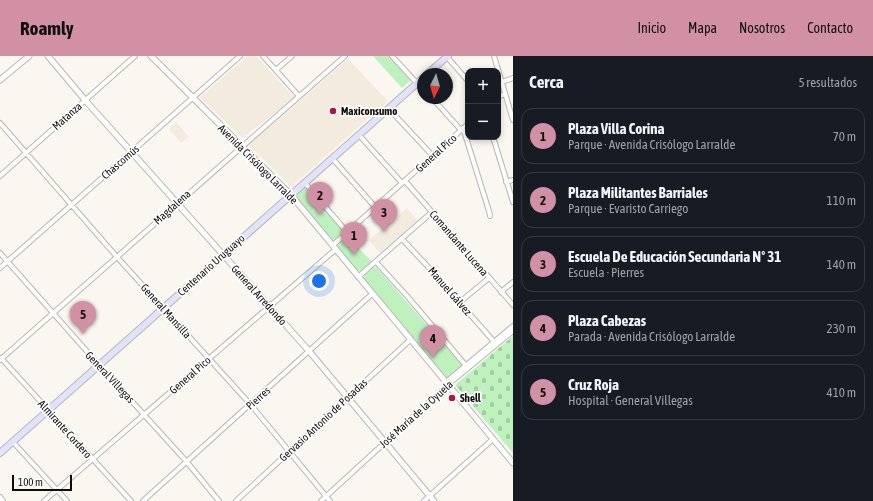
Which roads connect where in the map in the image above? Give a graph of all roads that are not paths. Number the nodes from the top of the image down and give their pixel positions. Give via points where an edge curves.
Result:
1 (29, 56) edge
2 (48, 56) edge
3 (135, 56) edge
4 (151, 56) edge
5 (240, 56) edge
6 (263, 56) edge
7 (292, 56) edge
8 (345, 56) edge
9 (392, 56) edge
10 (447, 56) edge
11 (494, 56) edge
12 (434, 68) edge
13 (276, 70) junction
14 (465, 77) edge
15 (513, 78) edge
16 (0, 80) edge
17 (502, 82) junction
18 (417, 83) joint
19 (505, 94) junction
20 (298, 96) junction
21 (501, 96) edge
22 (192, 98) junction
23 (85, 100) junction
24 (511, 103) edge
25 (438, 104) edge
26 (389, 109) junction
27 (513, 120) edge
28 (0, 123) edge
29 (465, 126) edge
30 (462, 129) junction
31 (359, 135) junction
32 (494, 140) edge
33 (242, 146) junction
34 (131, 152) junction
35 (26, 154) junction
36 (432, 156) junction
37 (332, 158) junction
38 (0, 176) edge
39 (513, 180) edge
40 (403, 182) junction
41 (506, 182) junction
42 (305, 183) junction
43 (291, 194) junction
44 (513, 202) edge
45 (177, 203) junction
46 (71, 204) junction
47 (375, 207) junction
48 (432, 212) junction
49 (490, 216) dead end
50 (347, 232) junction
51 (402, 239) junction
52 (334, 247) junction
53 (0, 253) edge
54 (223, 255) junction
55 (117, 257) junction
56 (7, 262) junction
57 (376, 262) junction
58 (0, 268) edge
59 (358, 277) junction
60 (489, 278) junction
61 (513, 282) edge
62 (501, 292) junction
63 (372, 294) junction
64 (460, 302) junction
65 (513, 306) edge
66 (270, 307) junction
67 (163, 308) junction
68 (53, 314) junction
69 (513, 326) edge
70 (513, 330) edge
71 (410, 340) junction
72 (495, 343) junction
73 (309, 351) junction
74 (1, 358) edge
75 (209, 359) junction
76 (99, 365) junction
77 (467, 367) junction
78 (447, 383) junction
79 (348, 397) junction
80 (251, 404) junction
81 (48, 410) junction
82 (144, 415) junction
83 (493, 439) junction
84 (13, 442) junction
85 (385, 443) junction
86 (289, 451) junction
87 (0, 453) edge
88 (93, 459) junction
89 (186, 461) junction
90 (513, 463) edge
91 (57, 490) junction
92 (429, 496) junction
93 (0, 497) edge
94 (326, 497) junction
95 (3, 501) edge
96 (44, 501) edge
97 (67, 501) edge
98 (131, 501) edge
99 (143, 501) edge
100 (219, 501) edge
101 (236, 501) edge
102 (321, 501) edge
103 (330, 501) edge
104 (424, 501) edge
105 (434, 501) edge

1 - 16 street
2 - 23 street, General Arredondo
3 - 23 street, Matanza
4 - 22 street, Avenida Crisólogo Larralde
5 - 22 street, Chascomús
6 - 13 street
7 - 13 street
8 - 20 street, Magdalena
9 - 18 street
10 - 12 main road
10 - 14 street
11 - 17 street
13 - 20 street
15 - 17 street
17 - 19 street
18 - 26 main road, Centenario Uruguayo
19 - 21 street
19 - 24 street
20 - 33 street, Magdalena
22 - 33 street, Avenida Crisólogo Larralde
22 - 34 street, Chascomús
23 - 34 street, General Arredondo
23 - 35 street, Matanza
24 - 27 street
25 - 30 street
26 - 31 main road, Centenario Uruguayo
26 - 36 street
28 - 35 street, General Mansilla
29 - 30 street, General Pico
30 - 36 street, General Pico
30 - 49 street
31 - 37 main road, Centenario Uruguayo
31 - 40 street, Comandante Lucena
32 - 41 street
33 - 43 street, Avenida Crisólogo Larralde
33 - 45 street, Magdalena
34 - 45 street, General Arredondo
34 - 46 street, Chascomús
35 - 38 street, Matanza
35 - 46 street, General Mansilla
36 - 40 street, General Pico
37 - 42 main road, Centenario Uruguayo
37 - 47 street
39 - 41 street
40 - 47 street, General Pico
40 - 48 street, Comandante Lucena
41 - 44 street
42 - 43 main road, Centenario Uruguayo
42 - 50 street
43 - 52 street, Avenida Crisólogo Larralde
43 - 54 main road, Centenario Uruguayo
45 - 54 street, General Arredondo
45 - 55 street, Magdalena
46 - 55 street, General Mansilla
46 - 56 street, Chascomús
47 - 50 street, General Pico
48 - 51 street
48 - 60 street, Comandante Lucena
50 - 52 street, General Pico
51 - 57 street
51 - 64 street, Manuel Gálvez
52 - 59 street, Avenida Crisólogo Larralde
52 - 66 street, General Pico
53 - 56 street, General Villegas
54 - 66 street, General Arredondo
54 - 67 main road, Centenario Uruguayo
55 - 67 street, General Mansilla
55 - 68 street, Magdalena
56 - 58 street, Chascomús
56 - 68 street, General Villegas
57 - 59 street
57 - 77 street
59 - 63 street, Avenida Crisólogo Larralde
60 - 62 street, Comandante Lucena
60 - 64 street
61 - 62 street
62 - 65 street, Comandante Lucena
63 - 71 street, Avenida Crisólogo Larralde
63 - 73 street, Pierres
64 - 72 street, Manuel Gálvez
66 - 73 street, General Arredondo
66 - 75 street, General Pico
67 - 75 street, General Mansilla
67 - 76 main road, Centenario Uruguayo
68 - 74 street, Magdalena
68 - 76 street, General Villegas
69 - 72 street, José María de la Oyuela
70 - 72 street, José María de la Oyuela
71 - 78 street, Avenida Crisólogo Larralde
71 - 79 street, Gervasio Antonio de Posadas
72 - 77 street, José María de la Oyuela
73 - 79 street, General Arredondo
73 - 80 street, Pierres
74 - 81 street, Almirante Cordero
75 - 80 street, General Mansilla
75 - 82 street, General Pico
76 - 81 main road, Centenario Uruguayo
76 - 82 street, General Villegas
77 - 78 street, José María de la Oyuela
78 - 83 street, Avenida Crisólogo Larralde
78 - 85 street, José María de la Oyuela
79 - 85 street, General Arredondo
79 - 86 street, Gervasio Antonio de Posadas
80 - 86 street, General Mansilla
80 - 89 street, Pierres
81 - 84 main road, Centenario Uruguayo
81 - 88 street, Almirante Cordero
82 - 88 street, General Pico
82 - 89 street, General Villegas
83 - 90 street, Avenida Crisólogo Larralde
83 - 92 street
84 - 87 main road, Centenario Uruguayo
84 - 91 street
85 - 92 street, General Arredondo
85 - 94 street, José María de la Oyuela
86 - 94 street, General Mansilla
86 - 101 street, Gervasio Antonio de Posadas
88 - 91 street, General Pico
88 - 98 street, Almirante Cordero
89 - 99 street, Pierres
89 - 100 street, General Villegas
91 - 96 street, General Pico
91 - 97 street
92 - 104 street
92 - 105 street, General Arredondo
93 - 95 street
94 - 102 street, José María de la Oyuela
94 - 103 street, General Mansilla

